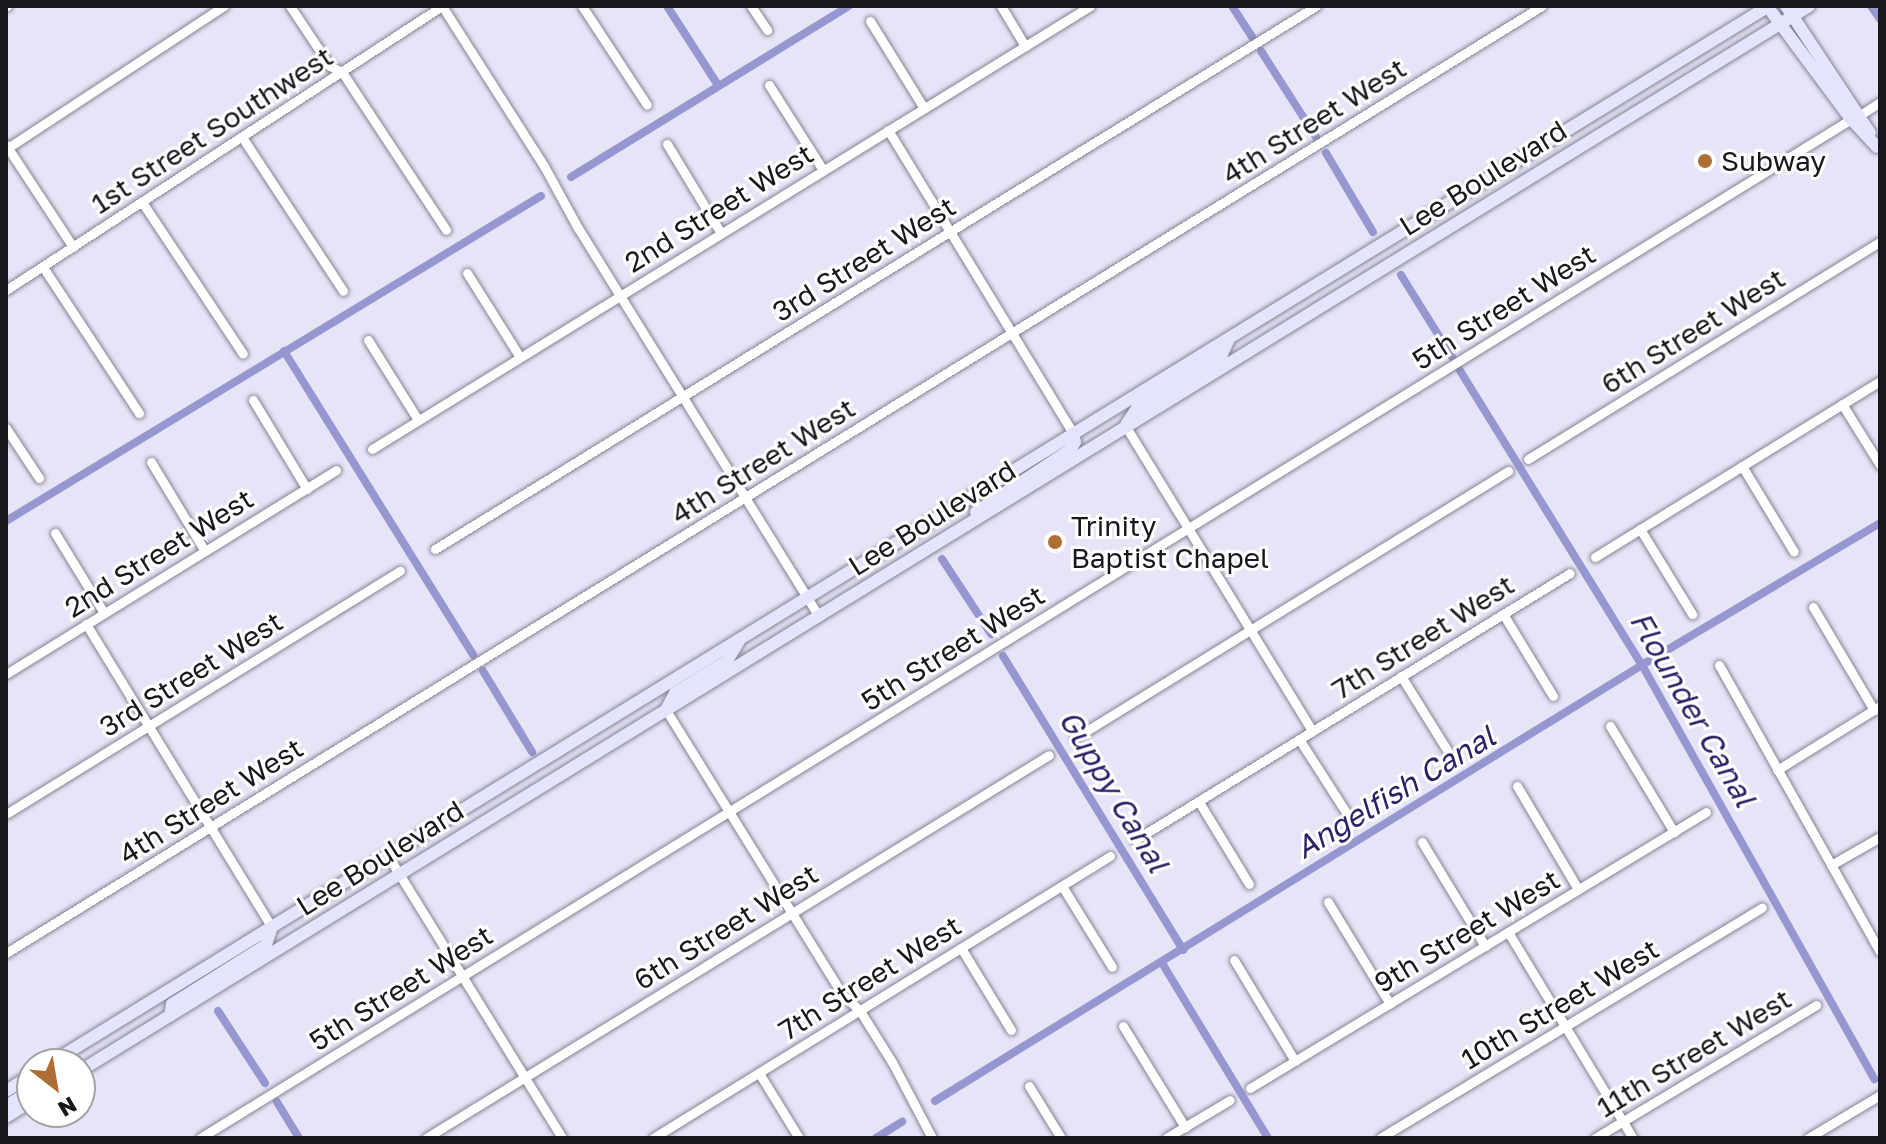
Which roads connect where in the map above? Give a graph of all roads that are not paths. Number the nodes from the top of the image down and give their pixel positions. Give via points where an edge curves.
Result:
1 (224, 6) edge
2 (290, 6) edge
3 (442, 6) edge
4 (582, 6) edge
5 (751, 6) edge
6 (1001, 6) edge
7 (1090, 6) edge
8 (1315, 6) edge
9 (1542, 6) edge
10 (1768, 6) edge
11 (1809, 6) edge
12 (1790, 11) edge
13 (870, 21) dead end
14 (1781, 24) junction
15 (767, 30) dead end
16 (1025, 46) junction
17 (342, 72) junction
18 (769, 85) dead end
19 (1880, 102) edge
20 (647, 105) dead end
21 (924, 108) junction
22 (1856, 117) junction
23 (888, 130) junction
24 (242, 137) junction
25 (667, 144) dead end
26 (7, 147) edge
27 (1879, 149) edge
28 (823, 170) junction
29 (142, 202) junction
30 (446, 230) dead end
31 (950, 232) junction
32 (721, 233) junction
33 (1880, 242) edge
34 (73, 247) junction
35 (43, 267) junction
36 (467, 273) dead end
37 (6, 290) edge
38 (343, 291) dead end
39 (620, 295) junction
40 (1012, 333) junction
41 (1231, 336) junction
42 (368, 340) dead end
43 (243, 354) dead end
44 (520, 357) junction
45 (1880, 381) edge
46 (683, 397) junction
47 (253, 400) dead end
48 (1842, 404) junction
49 (139, 413) dead end
50 (418, 420) junction
51 (1126, 427) junction
52 (6, 428) edge
53 (1073, 433) junction
54 (372, 449) dead end
55 (1528, 459) dead end
56 (151, 462) dead end
57 (1880, 465) edge
58 (1742, 466) junction
59 (336, 470) dead end
60 (1508, 471) dead end
61 (39, 478) dead end
62 (307, 489) junction
63 (745, 498) junction
64 (971, 522) junction
65 (1188, 528) junction
66 (1640, 529) junction
67 (55, 533) dead end
68 (435, 549) dead end
69 (205, 551) junction
70 (1794, 552) dead end
71 (1595, 557) dead end
72 (400, 571) dead end
73 (1570, 573) dead end
74 (807, 597) junction
75 (1813, 607) dead end
76 (104, 613) junction
77 (1503, 614) junction
78 (1692, 614) dead end
79 (819, 616) junction
80 (86, 624) junction
81 (1250, 630) junction
82 (741, 639) junction
83 (1719, 665) dead end
84 (6, 674) edge
85 (1401, 676) junction
86 (1553, 696) dead end
87 (1877, 708) edge
88 (666, 710) junction
89 (148, 726) junction
90 (1610, 726) dead end
91 (1312, 731) junction
92 (1075, 738) dead end
93 (1299, 739) junction
94 (1049, 755) dead end
95 (1452, 758) dead end
96 (1777, 770) junction
97 (1517, 786) dead end
98 (1199, 802) junction
99 (729, 812) junction
100 (1706, 812) dead end
101 (6, 814) edge
102 (1351, 820) dead end
103 (211, 827) junction
104 (1674, 832) junction
105 (1880, 837) edge
106 (1135, 840) dead end
107 (1422, 842) dead end
108 (388, 856) junction
109 (1110, 856) dead end
110 (1831, 865) junction
111 (400, 874) junction
112 (1249, 884) dead end
113 (1062, 886) junction
114 (1578, 889) junction
115 (1328, 902) dead end
116 (1762, 908) dead end
117 (792, 913) junction
118 (272, 927) junction
119 (1508, 932) junction
120 (1485, 946) junction
121 (961, 948) junction
122 (1880, 952) edge
123 (6, 953) edge
124 (1234, 960) dead end
125 (1112, 967) dead end
126 (462, 976) junction
127 (1390, 1004) junction
128 (1816, 1005) dead end
129 (860, 1011) junction
130 (170, 1016) junction
131 (1123, 1026) dead end
132 (1565, 1026) junction
133 (1011, 1030) dead end
134 (75, 1048) edge
135 (96, 1061) edge
136 (1295, 1061) junction
137 (759, 1073) junction
138 (525, 1077) junction
139 (1029, 1086) dead end
140 (1250, 1088) dead end
141 (1880, 1095) edge
142 (1230, 1100) dead end
143 (1623, 1121) junction
144 (1185, 1127) junction
145 (656, 1137) edge
146 (200, 1138) edge
147 (426, 1138) edge
148 (562, 1138) edge
149 (799, 1138) edge
150 (932, 1138) edge
151 (1061, 1138) edge
152 (1166, 1138) edge
153 (1380, 1138) edge
154 (1595, 1138) edge
155 (1633, 1138) edge
156 (1808, 1138) edge

1 - 26 street
2 - 17 street via 330,66
3 - 17 street, 1st Street Southwest
3 - 39 street
4 - 20 street
5 - 15 street
6 - 16 street
7 - 16 street, 2nd Street West
8 - 31 street, 3rd Street West
9 - 40 street, 4th Street West
10 - 14 main road
10 - 41 main road, Lee Boulevard
11 - 12 main road, Lee Boulevard
12 - 14 main road, Lee Boulevard
12 - 22 main road
13 - 21 street
14 - 22 main road
14 - 51 main road, Lee Boulevard
16 - 21 street, 2nd Street West
17 - 24 street, 1st Street Southwest
17 - 30 street
18 - 28 street
19 - 22 street, 5th Street West
21 - 23 street, 2nd Street West
22 - 27 main road
22 - 65 street, 5th Street West
23 - 28 street, 2nd Street West
23 - 31 street
24 - 29 street, 1st Street Southwest
24 - 38 street
25 - 32 street
26 - 34 street
28 - 32 street, 2nd Street West
29 - 34 street, 1st Street Southwest
29 - 43 street
31 - 40 street
31 - 46 street, 3rd Street West
32 - 39 street, 2nd Street West
33 - 55 street, 6th Street West
34 - 35 street, 1st Street Southwest
35 - 37 street, 1st Street Southwest
35 - 49 street
36 - 44 street
39 - 44 street, 2nd Street West
39 - 46 street
40 - 53 street
40 - 63 street, 4th Street West
41 - 51 main road via 1222,354 1137,408
41 - 53 main road, Lee Boulevard
42 - 50 street
44 - 50 street, 2nd Street West
45 - 48 street
46 - 63 street
46 - 68 street, 3rd Street West
47 - 62 street
48 - 57 street
48 - 58 street
50 - 54 street, 2nd Street West
51 - 64 main road, Lee Boulevard
51 - 65 street
52 - 61 street
53 - 64 main road via 1070,450 979,507
53 - 74 main road, Lee Boulevard
56 - 69 street
58 - 66 street
58 - 70 street
59 - 62 street, 2nd Street West
60 - 81 street
62 - 69 street, 2nd Street West
63 - 74 street
63 - 103 street, 4th Street West
64 - 79 main road, Lee Boulevard
65 - 81 street
65 - 99 street, 5th Street West
66 - 71 street
66 - 78 street
67 - 76 street
69 - 76 street, 2nd Street West
72 - 89 street, 3rd Street West
73 - 77 street, 7th Street West
74 - 79 street
74 - 82 main road, Lee Boulevard
75 - 87 street
76 - 80 street, 2nd Street West
77 - 85 street, 7th Street West
77 - 86 street
79 - 88 main road, Lee Boulevard
80 - 84 street, 2nd Street West
80 - 89 street
81 - 91 street
81 - 92 street
82 - 88 main road via 727,661 675,693
82 - 108 main road, Lee Boulevard
83 - 96 street
85 - 91 street, 7th Street West
85 - 95 street
87 - 96 street
88 - 99 street
88 - 111 main road, Lee Boulevard
89 - 101 street, 3rd Street West
89 - 103 street
90 - 104 street
91 - 93 street, 7th Street West
93 - 98 street, 7th Street West
93 - 102 street
94 - 117 street, 6th Street West
96 - 110 street
97 - 114 street
98 - 106 street, 7th Street West
98 - 112 street
99 - 117 street
99 - 126 street, 5th Street West
100 - 104 street, 9th Street West
103 - 118 street
103 - 123 street, 4th Street West
104 - 114 street, 9th Street West
105 - 110 street
107 - 120 street
108 - 111 street
108 - 118 main road, Lee Boulevard
109 - 113 street, 7th Street West
110 - 122 street
111 - 126 street
111 - 130 main road, Lee Boulevard
113 - 121 street, 7th Street West
113 - 125 street
114 - 119 street, 9th Street West
115 - 127 street
116 - 132 street, 10th Street West
117 - 129 street via 842,994
117 - 138 street, 6th Street West
118 - 130 main road via 266,945 172,1004
118 - 134 main road, Lee Boulevard
119 - 120 street, 9th Street West
119 - 132 street
120 - 127 street, 9th Street West
121 - 129 street, 7th Street West
121 - 133 street
124 - 136 street
126 - 138 street
126 - 146 street, 5th Street West
127 - 136 street, 9th Street West
128 - 143 street, 11th Street West
129 - 137 street, 7th Street West
129 - 150 street via 908,1087
130 - 135 main road, Lee Boulevard
131 - 144 street
132 - 143 street
132 - 153 street, 10th Street West
136 - 140 street, 9th Street West
137 - 145 street, 7th Street West
137 - 149 street
138 - 147 street, 6th Street West
138 - 148 street
139 - 151 street
141 - 156 street
142 - 144 street
143 - 154 street, 11th Street West
143 - 155 street
144 - 152 street

